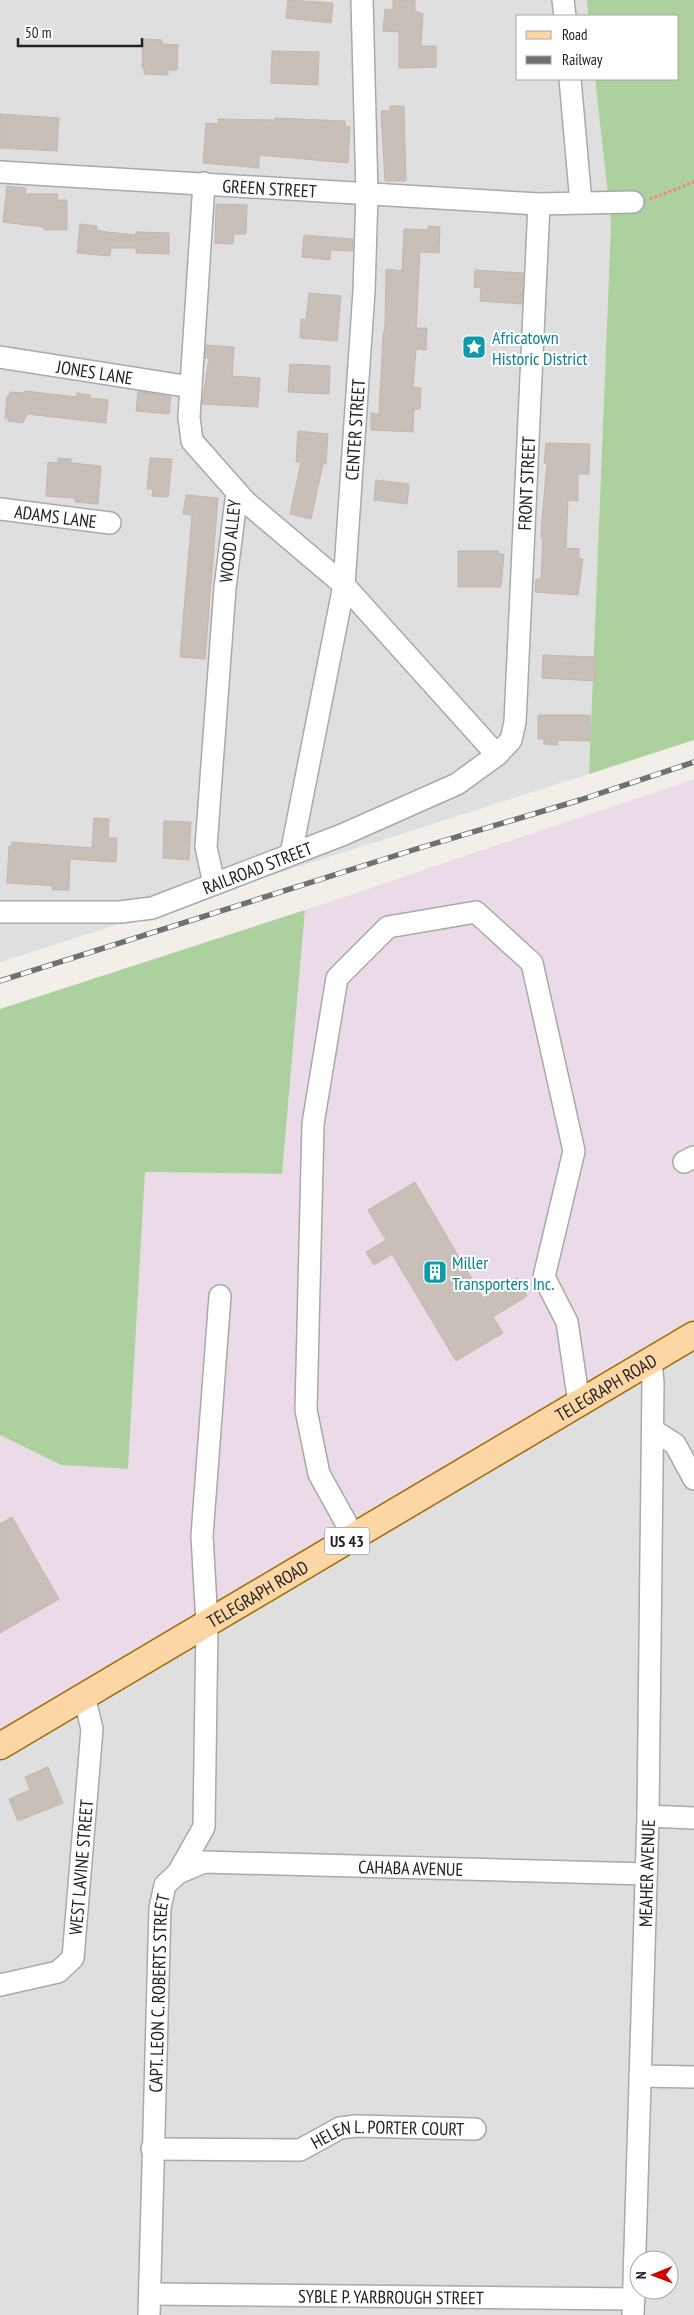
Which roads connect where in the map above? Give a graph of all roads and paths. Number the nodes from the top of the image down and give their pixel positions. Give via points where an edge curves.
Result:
1 (362, 0) edge
2 (563, 0) edge
3 (564, 15) edge
4 (570, 80) edge
5 (0, 172) edge
6 (694, 182) edge
7 (204, 183) junction
8 (367, 194) junction
9 (633, 202) joint
10 (539, 204) junction
11 (580, 204) junction
12 (0, 357) edge
13 (191, 387) junction
14 (237, 492) junction
15 (0, 509) edge
16 (110, 523) dead end
17 (344, 585) junction
18 (497, 755) junction
19 (291, 854) junction
20 (214, 884) junction
21 (0, 912) edge
22 (220, 1296) dead end
23 (694, 1335) edge
24 (651, 1361) junction
25 (579, 1403) junction
26 (653, 1430) junction
27 (694, 1479) edge
28 (354, 1537) junction
29 (207, 1624) junction
30 (84, 1696) junction
31 (0, 1746) edge
32 (648, 1816) junction
33 (694, 1818) edge
34 (204, 1827) junction
35 (204, 1862) junction
36 (178, 1873) junction
37 (646, 1874) junction
38 (0, 1985) edge
39 (640, 2076) junction
40 (694, 2077) edge
41 (476, 2129) dead end
42 (152, 2149) junction
43 (150, 2294) junction
44 (634, 2307) edge
45 (149, 2315) edge

1 - 8 street, CENTER STREET
2 - 3 street
4 - 11 street
5 - 7 street, GREEN STREET
6 - 9 path via 655,198
7 - 8 street, GREEN STREET
7 - 13 street, WOOD ALLEY
8 - 10 street, GREEN STREET
8 - 17 street, CENTER STREET via 364,291
9 - 11 street
10 - 11 street, GREEN STREET
10 - 18 street, FRONT STREET via 516,722 511,740
12 - 13 street, JONES LANE
13 - 14 street, WOOD ALLEY via 189,418 192,441
14 - 17 street
14 - 20 street, WOOD ALLEY via 226,588 206,847
15 - 16 street, ADAMS LANE
17 - 18 street
17 - 19 street, CENTER STREET
18 - 19 street, RAILROAD STREET via 457,784
19 - 20 street, RAILROAD STREET
20 - 21 street, RAILROAD STREET via 152,908 120,912
22 - 29 street, CAPT. LEON C. ROBERTS STREET via 202,1536
23 - 24 main road, TELEGRAPH ROAD / US 43
24 - 25 main road, TELEGRAPH ROAD / US 43
24 - 26 street, MEAHER AVENUE
25 - 28 main road, TELEGRAPH ROAD / US 43
25 - 28 street via 567,1322 544,1277 574,1151 532,963 476,912 388,927 337,978 313,1124 306,1410 319,1474
26 - 27 street via 676,1444
26 - 32 street, MEAHER AVENUE
28 - 29 main road, TELEGRAPH ROAD / US 43
29 - 30 main road, TELEGRAPH ROAD / US 43
29 - 34 street, CAPT. LEON C. ROBERTS STREET
30 - 31 main road, TELEGRAPH ROAD / US 43
30 - 38 street, WEST LAVINE STREET via 92,1729 73,1958 58,1972
32 - 33 street
32 - 37 street, MEAHER AVENUE
34 - 35 street
34 - 36 street, CAPT. LEON C. ROBERTS STREET
35 - 36 street, CAHABA AVENUE
35 - 37 street, CAHABA AVENUE
36 - 42 street, CAPT. LEON C. ROBERTS STREET via 165,1885 160,1908
37 - 39 street, MEAHER AVENUE
39 - 40 street
39 - 44 street, MEAHER AVENUE
41 - 42 street, HELEN L. PORTER COURT via 356,2126 340,2128 300,2150
42 - 43 street, CAPT. LEON C. ROBERTS STREET
43 - 44 street, SYBLE P. YARBROUGH STREET
43 - 45 street, CAPT. LEON C. ROBERTS STREET

